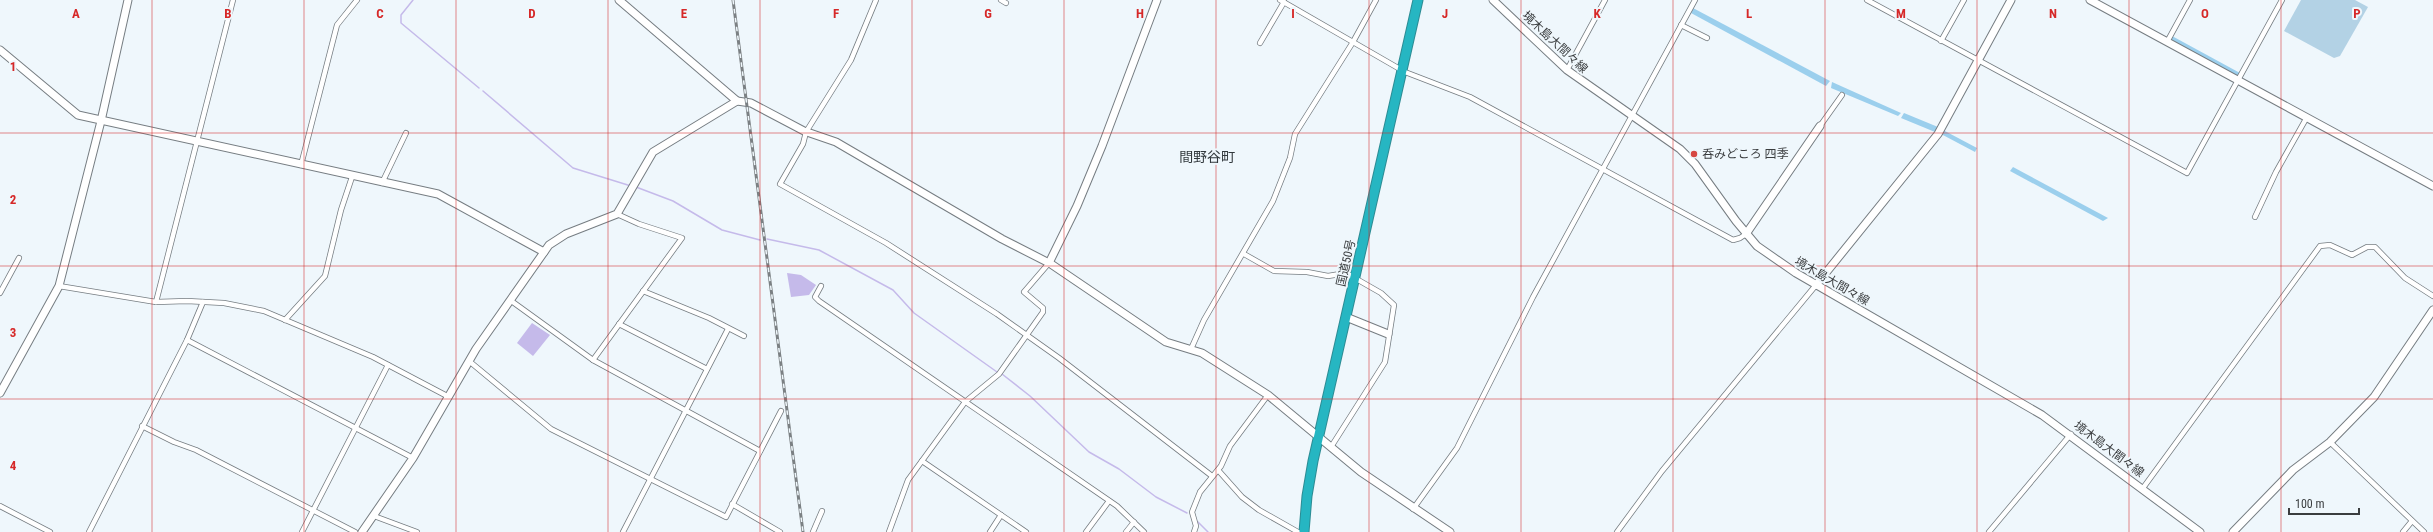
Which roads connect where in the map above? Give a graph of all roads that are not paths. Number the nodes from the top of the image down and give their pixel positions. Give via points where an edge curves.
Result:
1 (128, 0) edge
2 (233, 0) edge
3 (357, 0) edge
4 (619, 0) edge
5 (876, 0) edge
6 (1001, 0) edge
7 (1157, 0) edge
8 (1376, 0) edge
9 (1418, 0) edge
10 (1493, 0) edge
11 (1605, 0) edge
12 (1695, 0) edge
13 (1867, 0) edge
14 (1964, 0) edge
15 (2011, 0) edge
16 (2090, 0) edge
17 (2190, 0) edge
18 (2282, 0) edge
19 (1282, 1) edge
20 (1006, 3) dead end
21 (1681, 25) junction
22 (1707, 38) dead end
23 (1941, 41) junction
24 (1353, 42) junction
25 (2168, 42) junction
26 (1260, 43) dead end
27 (0, 50) edge
28 (1978, 60) junction
29 (1402, 69) junction
30 (1567, 70) junction
31 (2238, 80) junction
32 (1842, 95) dead end
33 (737, 101) junction
34 (1633, 115) junction
35 (2307, 117) junction
36 (101, 121) junction
37 (1820, 126) joint
38 (806, 132) junction
39 (406, 133) dead end
40 (196, 142) junction
41 (301, 165) junction
42 (1603, 169) junction
43 (352, 177) junction
44 (382, 183) junction
45 (2433, 186) edge
46 (616, 214) junction
47 (2255, 217) dead end
48 (1746, 234) junction
49 (544, 252) junction
50 (1244, 254) junction
51 (19, 258) dead end
52 (1049, 262) junction
53 (1355, 277) junction
54 (1816, 285) junction
55 (59, 286) junction
56 (821, 286) dead end
57 (644, 291) junction
58 (0, 293) edge
59 (2433, 296) edge
60 (510, 300) junction
61 (156, 302) junction
62 (203, 302) junction
63 (2433, 310) edge
64 (1346, 317) junction
65 (285, 320) junction
66 (619, 324) junction
67 (728, 328) junction
68 (1388, 334) junction
69 (1026, 335) junction
70 (744, 336) dead end
71 (187, 340) junction
72 (1191, 349) junction
73 (593, 360) junction
74 (469, 361) junction
75 (388, 365) junction
76 (707, 369) junction
77 (0, 393) edge
78 (1268, 395) junction
79 (449, 397) junction
80 (965, 402) junction
81 (686, 411) junction
82 (781, 411) dead end
83 (142, 426) junction
84 (357, 428) junction
85 (2071, 434) junction
86 (1319, 436) junction
87 (2330, 442) junction
88 (1331, 447) junction
89 (760, 451) junction
90 (413, 458) junction
91 (922, 461) junction
92 (1218, 470) junction
93 (1212, 476) junction
94 (650, 480) junction
95 (2143, 488) junction
96 (1109, 501) junction
97 (732, 504) junction
98 (0, 506) edge
99 (1413, 509) junction
100 (314, 510) junction
101 (822, 511) dead end
102 (1001, 515) junction
103 (374, 516) junction
104 (2412, 521) junction
105 (1134, 522) junction
106 (50, 532) edge
107 (89, 532) edge
108 (302, 532) edge
109 (355, 532) edge
110 (362, 532) edge
111 (417, 532) edge
112 (623, 532) edge
113 (780, 532) edge
114 (813, 532) edge
115 (890, 532) edge
116 (990, 532) edge
117 (1026, 532) edge
118 (1086, 532) edge
119 (1126, 532) edge
120 (1144, 532) edge
121 (1194, 532) edge
122 (1298, 532) edge
123 (1304, 532) edge
124 (1450, 532) edge
125 (1618, 532) edge
126 (1989, 532) edge
127 (2200, 532) edge
128 (2233, 532) edge
129 (2403, 532) edge
130 (2424, 532) edge

1 - 36 street
2 - 40 street
3 - 41 street via 337,25
4 - 33 street
5 - 38 street via 851,60
6 - 20 street
7 - 52 street via 1102,146
8 - 24 street
9 - 29 highway, 国道50号
10 - 30 street, 境木島大間々線
11 - 30 street
12 - 21 street
13 - 23 street
14 - 23 street
15 - 28 street
16 - 25 street
17 - 25 street
18 - 31 street
19 - 24 street
19 - 26 street
21 - 22 street
21 - 34 street
23 - 28 street
24 - 29 street
24 - 50 street via 1295,134 1290,158 1273,201
25 - 31 street
27 - 36 street via 73,112
28 - 31 street via 2187,173
28 - 54 street via 1934,139
29 - 42 street via 1470,97
29 - 53 highway, 国道50号
30 - 34 street, 境木島大間々線
31 - 35 street
32 - 37 street
33 - 38 street via 759,106
33 - 46 street via 653,152
34 - 42 street
34 - 48 street, 境木島大間々線 via 1673,143 1695,164
35 - 45 street
35 - 47 street via 2276,172
36 - 40 street
36 - 55 street
37 - 48 street
38 - 52 street via 836,142 1010,244
38 - 69 street via 803,144 780,184 886,243
39 - 44 street
40 - 41 street
40 - 61 street
41 - 43 street
42 - 48 street via 1733,240
42 - 99 street via 1534,296 1457,448
43 - 44 street
43 - 65 street via 325,276
44 - 49 street via 444,196
46 - 49 street via 566,234 555,240
46 - 57 street via 682,238
48 - 54 street, 境木島大間々線 via 1771,257
49 - 60 street
50 - 53 street via 1274,271 1307,272 1328,276 1343,272
50 - 72 street via 1204,320
51 - 58 street
52 - 69 street via 1024,292 1043,310
52 - 72 street via 1152,334 1175,346
53 - 64 highway, 国道50号
53 - 68 street via 1394,304
54 - 85 street, 境木島大間々線 via 2010,395
54 - 125 street via 1662,471
55 - 61 street
55 - 77 street
56 - 80 street via 815,297 819,301
57 - 66 street
57 - 67 street
59 - 95 street via 2405,278 2375,247 2367,247 2352,255 2330,245 2320,246
60 - 73 street
60 - 74 street
61 - 62 street
62 - 65 street via 244,306
62 - 71 street
63 - 87 street via 2374,397
64 - 68 street
64 - 86 highway, 国道50号
65 - 75 street
66 - 73 street
66 - 76 street
67 - 70 street
67 - 76 street
68 - 88 street via 1387,354 1383,366
69 - 80 street via 999,374
69 - 93 street
71 - 83 street
71 - 84 street
72 - 78 street via 1202,353
73 - 81 street
74 - 79 street
74 - 94 street via 551,429
75 - 79 street
75 - 84 street
76 - 81 street
78 - 86 street
78 - 92 street via 1230,446
79 - 90 street
80 - 91 street
80 - 96 street
81 - 89 street
81 - 94 street
82 - 89 street
83 - 100 street via 196,450
83 - 107 street
84 - 90 street
84 - 100 street
85 - 95 street, 境木島大間々線
85 - 126 street
86 - 88 street
86 - 123 highway, 国道50号 via 1307,496
87 - 104 street
87 - 128 street via 2293,470
88 - 99 street
89 - 97 street
90 - 103 street
91 - 102 street
91 - 115 street via 908,480
92 - 93 street
92 - 122 street via 1242,497 1259,510
93 - 121 street via 1202,488 1192,512 1196,528
94 - 97 street via 726,517
94 - 112 street
95 - 127 street, 境木島大間々線
96 - 105 street
96 - 118 street
97 - 113 street
98 - 106 street
99 - 124 street
100 - 108 street
100 - 109 street
101 - 114 street
102 - 116 street
102 - 117 street
103 - 110 street
103 - 111 street
104 - 129 street
104 - 130 street
105 - 119 street
105 - 120 street

